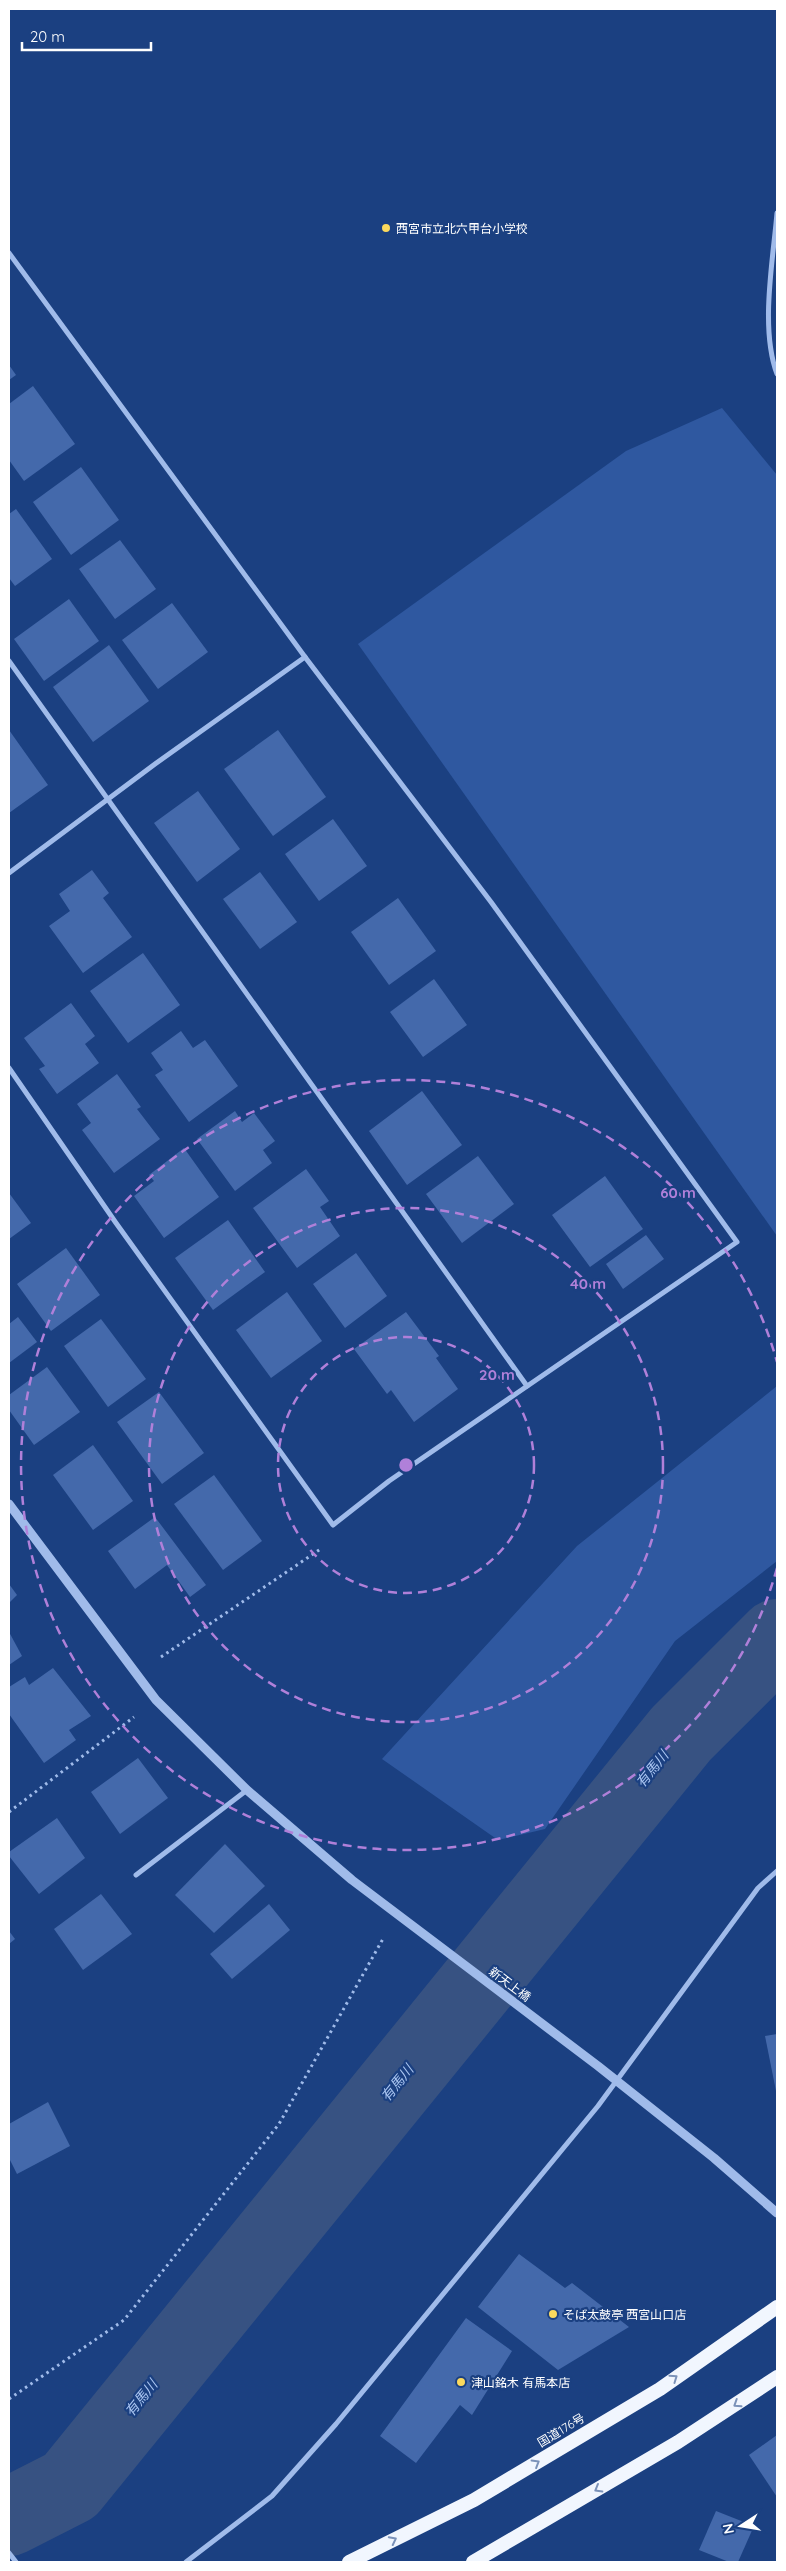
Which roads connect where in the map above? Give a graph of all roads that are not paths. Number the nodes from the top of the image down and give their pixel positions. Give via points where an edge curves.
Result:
1 (777, 213) edge
2 (9, 253) edge
3 (777, 374) edge
4 (305, 657) junction
5 (9, 661) edge
6 (107, 800) junction
7 (9, 873) edge
8 (9, 1068) edge
9 (527, 1386) junction
10 (9, 1504) edge
11 (247, 1790) junction
12 (777, 1871) edge
13 (136, 1875) dead end
14 (616, 2081) junction
15 (777, 2213) edge
16 (777, 2307) edge
17 (777, 2377) edge
18 (9, 2553) edge
19 (16, 2562) edge
20 (186, 2562) edge
21 (349, 2562) edge
22 (472, 2562) edge

1 - 3 street via 769,310 772,360
2 - 4 street
4 - 6 street
4 - 9 street via 492,902 737,1242
5 - 6 street
6 - 7 street
6 - 9 street
8 - 9 street via 333,1525 389,1481
10 - 11 street, 新天上橋 via 156,1700
11 - 13 street
11 - 14 street, 新天上橋 via 352,1880
12 - 14 street via 758,1888
14 - 15 street, 新天上橋 via 714,2158
14 - 20 street via 336,2424 272,2496
21 -> 16 highway, 国道176号 via 483,2495 660,2389
17 -> 22 highway via 678,2442
18 - 19 street

